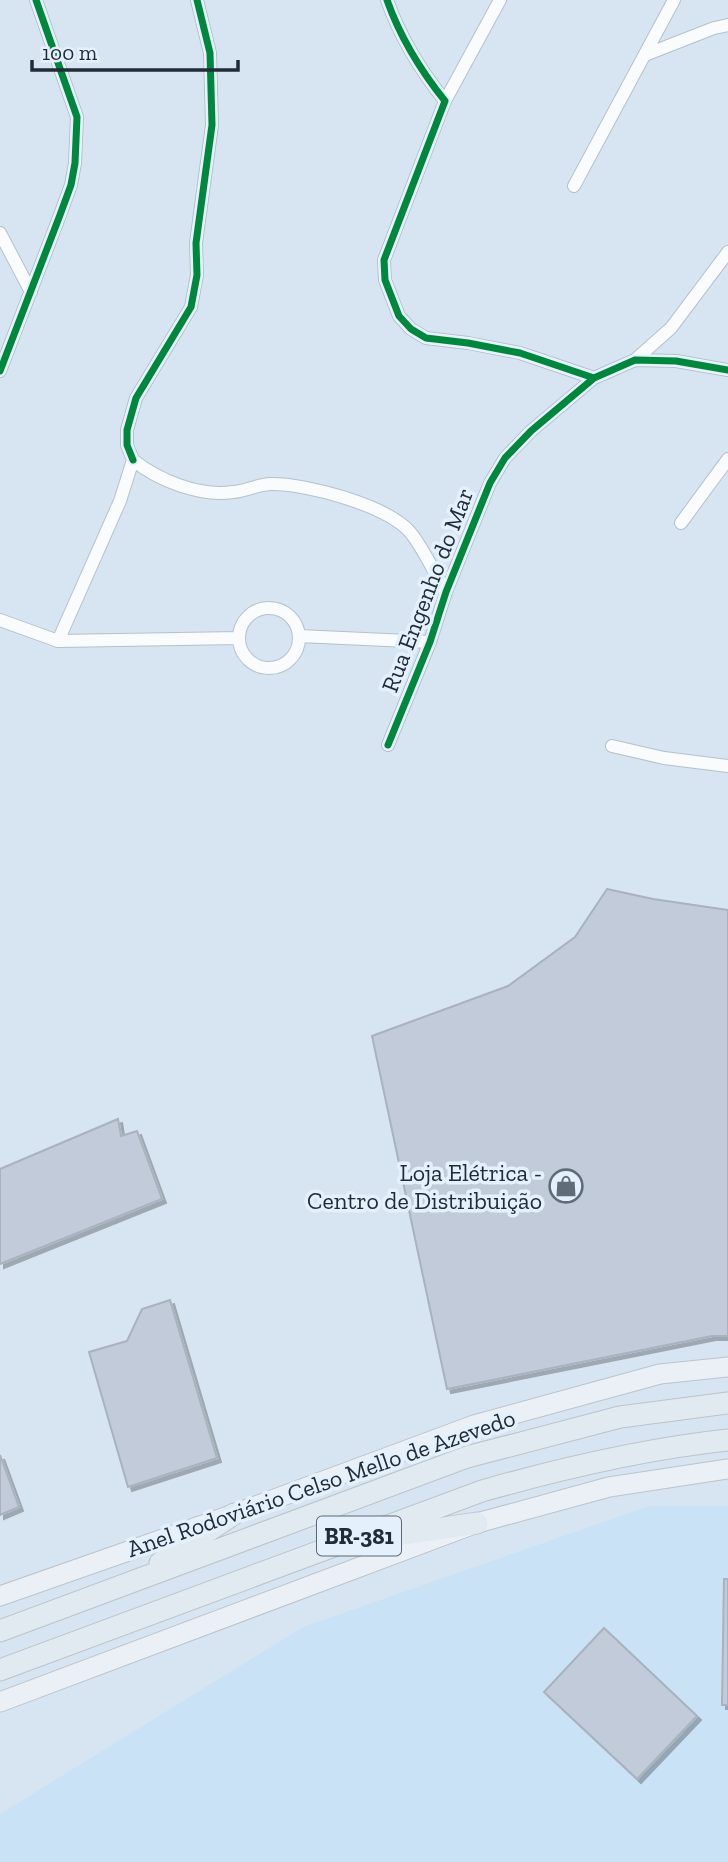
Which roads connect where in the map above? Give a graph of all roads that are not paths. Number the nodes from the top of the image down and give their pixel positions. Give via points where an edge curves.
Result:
1 (36, 0) edge
2 (197, 0) edge
3 (387, 0) edge
4 (500, 0) edge
5 (674, 0) edge
6 (728, 25) edge
7 (645, 55) junction
8 (445, 101) junction
9 (574, 186) dead end
10 (0, 233) edge
11 (728, 252) edge
12 (31, 292) junction
13 (635, 360) junction
14 (728, 370) edge
15 (0, 371) edge
16 (594, 378) junction
17 (728, 459) edge
18 (133, 460) junction
19 (681, 523) dead end
20 (446, 592) junction
21 (0, 620) edge
22 (299, 636) junction
23 (239, 638) junction
24 (58, 641) junction
25 (430, 642) junction
26 (388, 745) dead end
27 (612, 746) dead end
28 (728, 766) edge
29 (728, 1367) edge
30 (728, 1402) edge
31 (728, 1440) edge
32 (728, 1469) edge
33 (234, 1514) junction
34 (477, 1523) junction
35 (323, 1550) junction
36 (130, 1583) junction
37 (0, 1596) edge
38 (0, 1631) edge
39 (0, 1670) edge
40 (0, 1702) edge

1 - 12 street via 77,117 71,185
2 - 18 street via 211,53 212,125 197,234 197,275 191,307 136,398 127,430
3 - 8 street via 395,22
4 - 8 street
5 - 7 street
6 - 7 street
7 - 9 street
8 - 16 street via 384,260 385,280 399,316 426,338 520,353
10 - 12 street
11 - 13 street via 671,328
12 - 15 street
13 - 14 street, Rua Engenho do Mar via 676,360
13 - 16 street, Rua Engenho do Mar
16 - 20 street, Rua Engenho do Mar via 505,458 490,483
17 - 19 street
18 - 20 street via 149,472 197,490 230,493 271,484 372,507 410,533
18 - 24 street via 120,501
20 - 25 street, Rua Engenho do Mar
21 - 24 street
22 - 23 street via 290,617 273,608 245,620
22 - 23 street via 294,655 267,668 246,657
22 - 25 street
23 - 24 street
25 - 26 street, Rua Engenho do Mar
27 - 28 street
29 - 33 main road, Anel Rodoviário Celso Mello de Azevedo via 660,1374 474,1425
30 - 36 highway, Anel Rodoviário Celso Mello de Azevedo / BR-381 via 620,1417 467,1457
31 - 35 highway, BR-381 via 630,1453 554,1470 482,1491
32 - 34 main road via 608,1487
33 - 36 highway
33 - 37 main road, Anel Rodoviário Celso Mello de Azevedo
34 - 35 highway
34 - 40 main road
35 - 39 highway, BR-381
36 - 38 highway, Anel Rodoviário Celso Mello de Azevedo / BR-381

